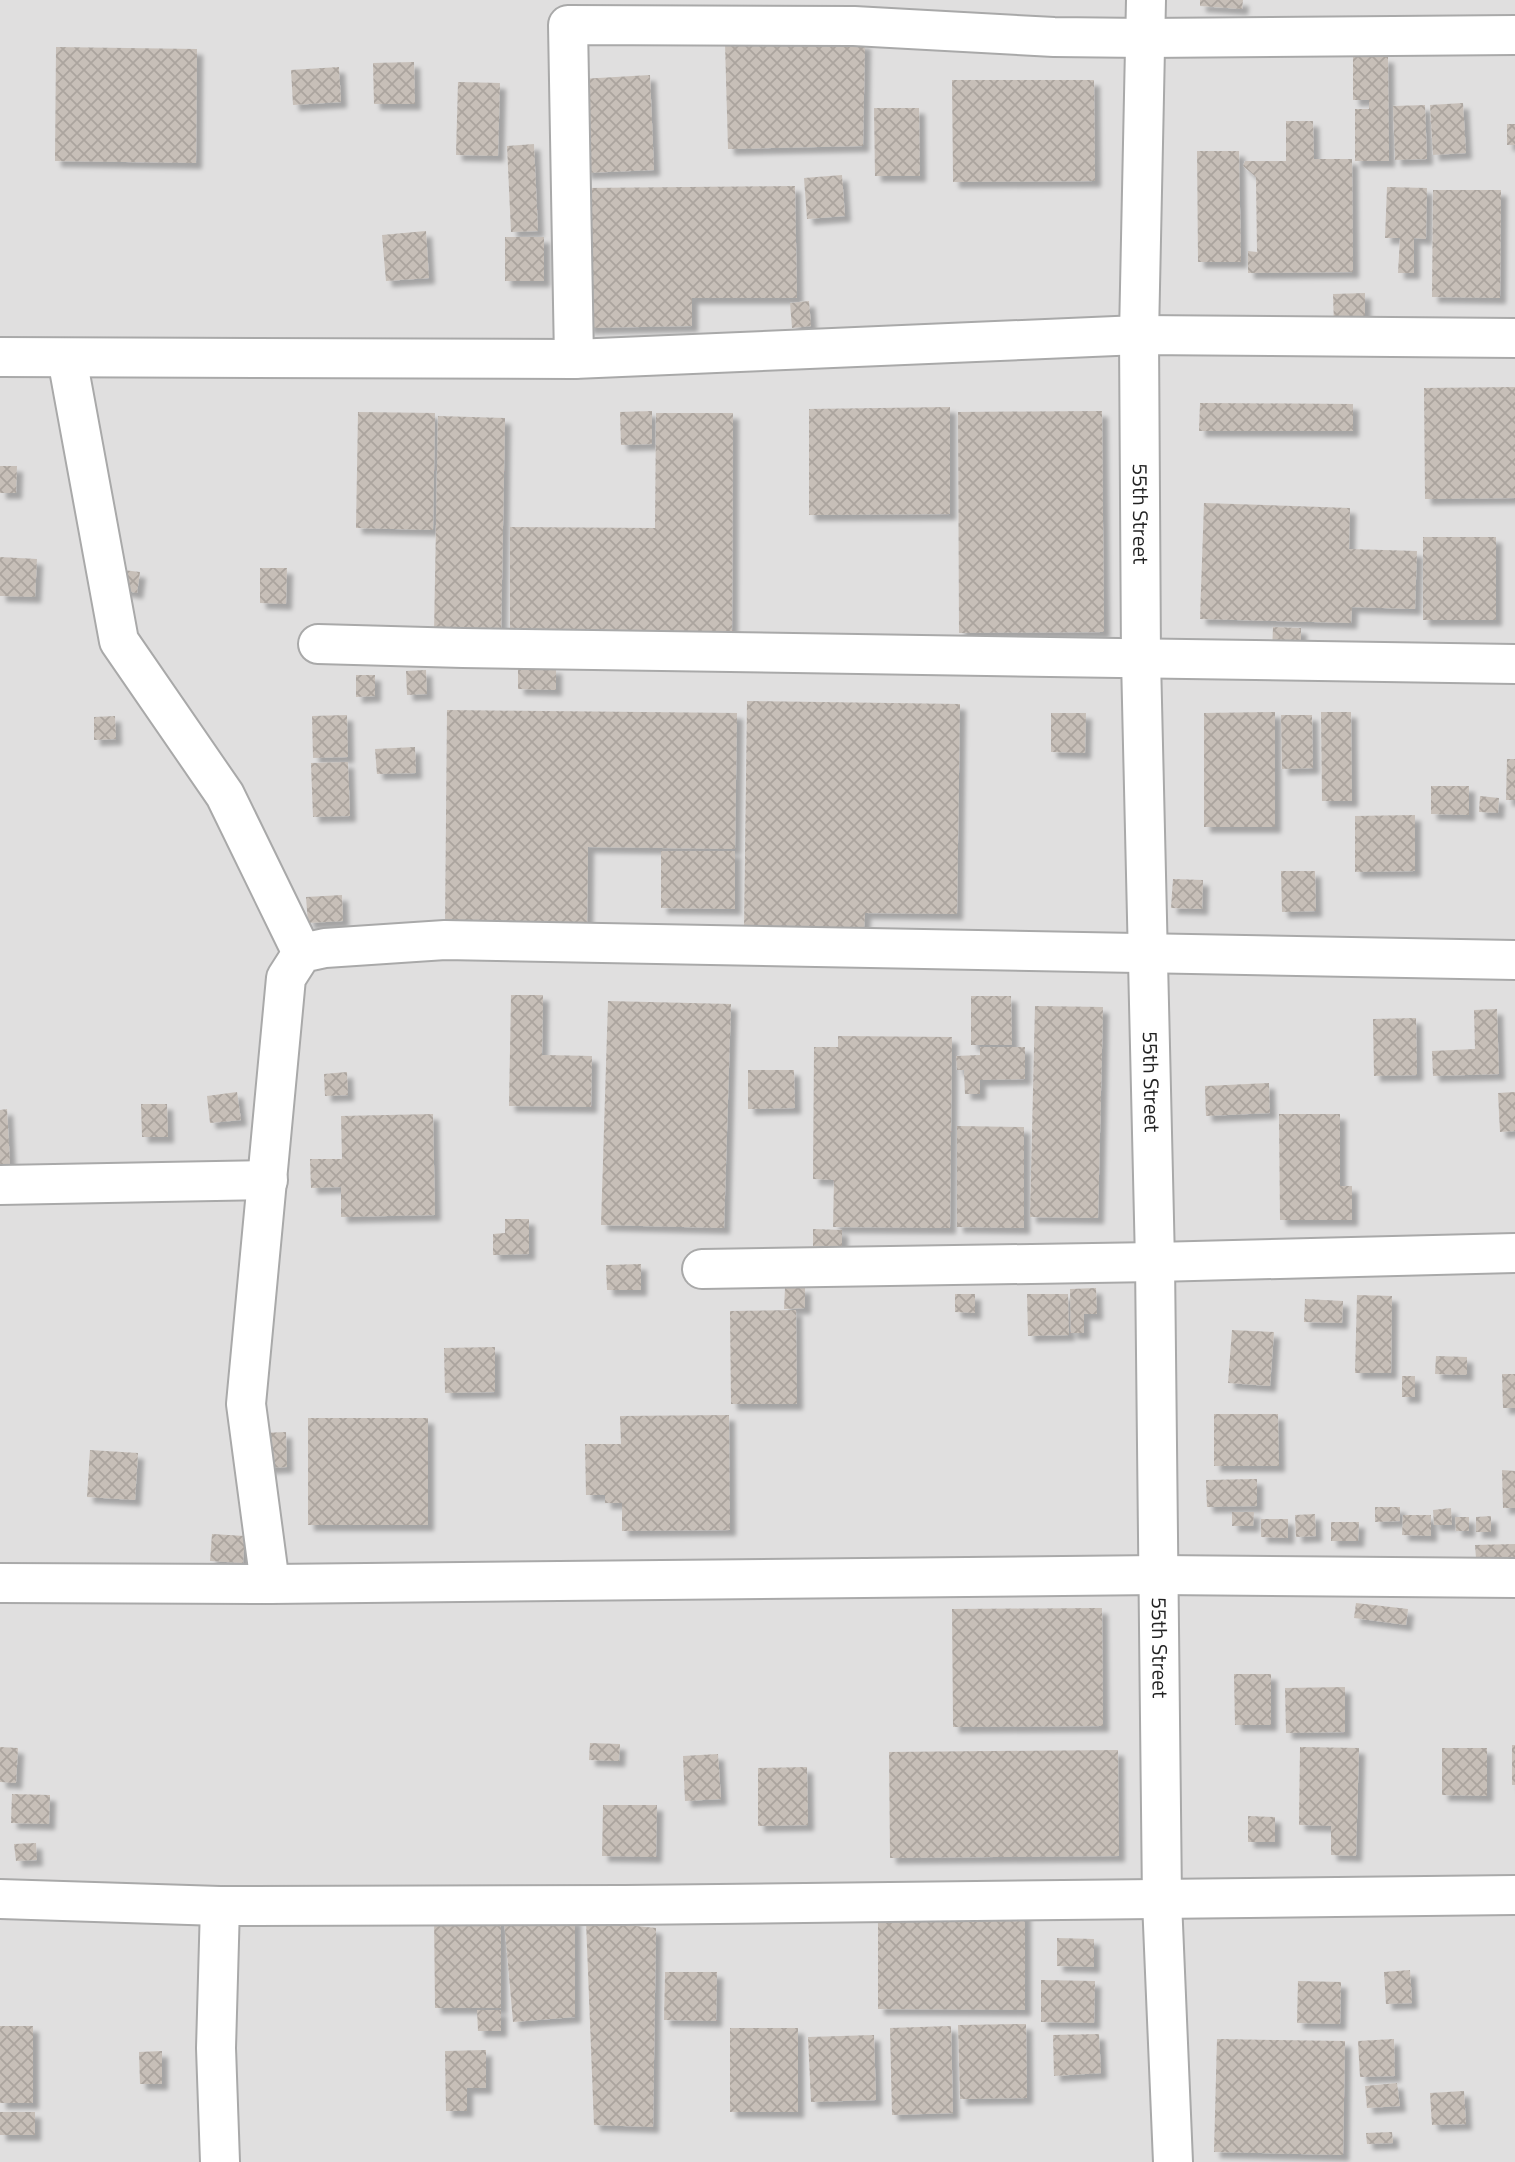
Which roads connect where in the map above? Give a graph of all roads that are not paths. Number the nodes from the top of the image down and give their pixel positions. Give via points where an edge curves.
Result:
1 (1146, 0) edge
2 (1515, 35) edge
3 (1145, 38) junction
4 (1139, 335) junction
5 (1515, 338) edge
6 (0, 357) edge
7 (67, 358) junction
8 (574, 359) junction
9 (318, 644) dead end
10 (1141, 659) junction
11 (1515, 664) edge
12 (302, 953) junction
13 (1148, 953) junction
14 (1515, 960) edge
15 (268, 1180) junction
16 (0, 1185) edge
17 (1515, 1253) edge
18 (1155, 1262) junction
19 (702, 1269) dead end
20 (1158, 1575) junction
21 (1515, 1578) edge
22 (0, 1583) edge
23 (270, 1584) junction
24 (1515, 1895) edge
25 (0, 1899) edge
26 (1162, 1901) junction
27 (220, 1906) junction
28 (220, 2162) edge
29 (1172, 2162) edge

1 - 3 street, 55th Street
2 - 3 street
3 - 4 street, 55th Street
3 - 8 street via 854,26 568,25
4 - 5 street
4 - 8 street
4 - 10 street, 55th Street
6 - 7 street
7 - 8 street
7 - 12 street via 119,641 225,795
9 - 10 street
10 - 11 street
10 - 13 street, 55th Street
12 - 13 street via 445,940
12 - 15 street via 286,978
13 - 14 street
13 - 18 street, 55th Street
15 - 16 street
15 - 23 street via 246,1404
17 - 18 street
18 - 19 street
18 - 20 street, 55th Street
20 - 21 street
20 - 23 street
20 - 26 street, 55th Street
22 - 23 street
24 - 26 street
25 - 27 street
26 - 27 street
26 - 29 street, 55th Street
27 - 28 street via 216,2048

